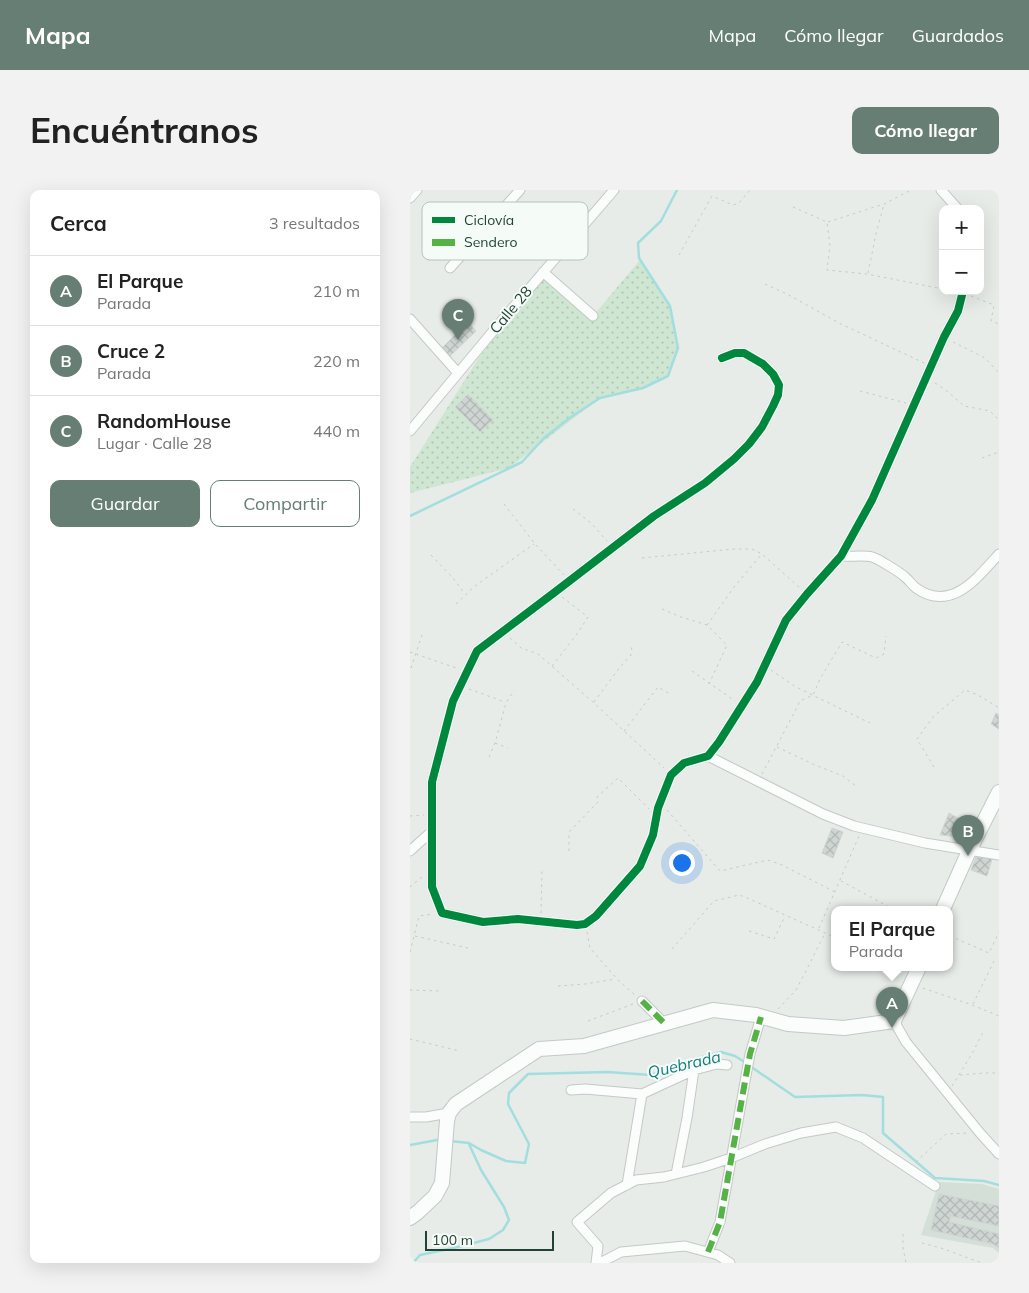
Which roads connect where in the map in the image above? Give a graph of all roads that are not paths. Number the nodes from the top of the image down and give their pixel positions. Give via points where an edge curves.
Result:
1 (417, 190) edge
2 (520, 190) edge
3 (614, 190) edge
4 (941, 190) edge
5 (410, 198) edge
6 (509, 202) edge
7 (954, 205) edge
8 (588, 220) edge
9 (457, 260) edge
10 (553, 260) edge
11 (450, 268) dead end
12 (543, 272) junction
13 (962, 295) edge
14 (593, 316) dead end
15 (410, 319) edge
16 (722, 358) dead end
17 (458, 373) junction
18 (410, 430) edge
19 (999, 554) edge
20 (841, 556) junction
21 (708, 756) junction
22 (999, 792) edge
23 (432, 831) junction
24 (410, 850) edge
25 (970, 850) junction
26 (999, 855) edge
27 (944, 906) edge
28 (917, 971) edge
29 (642, 1001) road end
30 (765, 1018) junction
31 (894, 1021) junction
32 (665, 1024) junction
33 (727, 1065) dead end
34 (694, 1070) junction
35 (570, 1090) dead end
36 (642, 1094) junction
37 (410, 1117) edge
38 (448, 1117) junction
39 (999, 1154) edge
40 (731, 1158) junction
41 (676, 1174) junction
42 (627, 1185) junction
43 (935, 1186) dead end
44 (410, 1218) edge
45 (708, 1252) junction
46 (598, 1263) edge
47 (730, 1263) edge

1 - 5 street
2 - 6 street
3 - 8 street, Calle 28
4 - 7 street
9 - 11 street
10 - 12 street, Calle 28
12 - 14 street
12 - 17 street, Calle 28
13 - 20 street via 958,311 872,500
15 - 17 street
16 - 23 street via 744,353 773,374 779,385 778,395 762,426 749,444 705,483 654,516 477,651 454,701 432,782
17 - 18 street, Calle 28
19 - 20 street via 961,591 934,597 873,557
20 - 21 street via 786,620 757,682
21 - 23 street via 684,763 671,775 640,866 585,924 518,919 483,922 442,913 432,887
21 - 25 street via 823,814 854,826
22 - 25 street
23 - 24 street
25 - 26 street
25 - 27 street
28 - 31 street
29 - 32 street
30 - 31 street via 788,1024 844,1028
30 - 32 street via 712,1010
30 - 40 street via 750,1054
31 - 39 street via 906,1042
32 - 38 street via 584,1046 539,1049 456,1104
33 - 34 street
34 - 36 street
34 - 41 street
35 - 36 street
36 - 42 street
37 - 38 street
38 - 44 street via 442,1183 435,1196
40 - 41 street
40 - 43 street via 783,1138 836,1127 863,1138
40 - 45 street via 720,1222
41 - 42 street via 636,1180
42 - 46 street via 611,1193 577,1222 598,1246
45 - 46 street via 685,1246 621,1252
45 - 47 street

